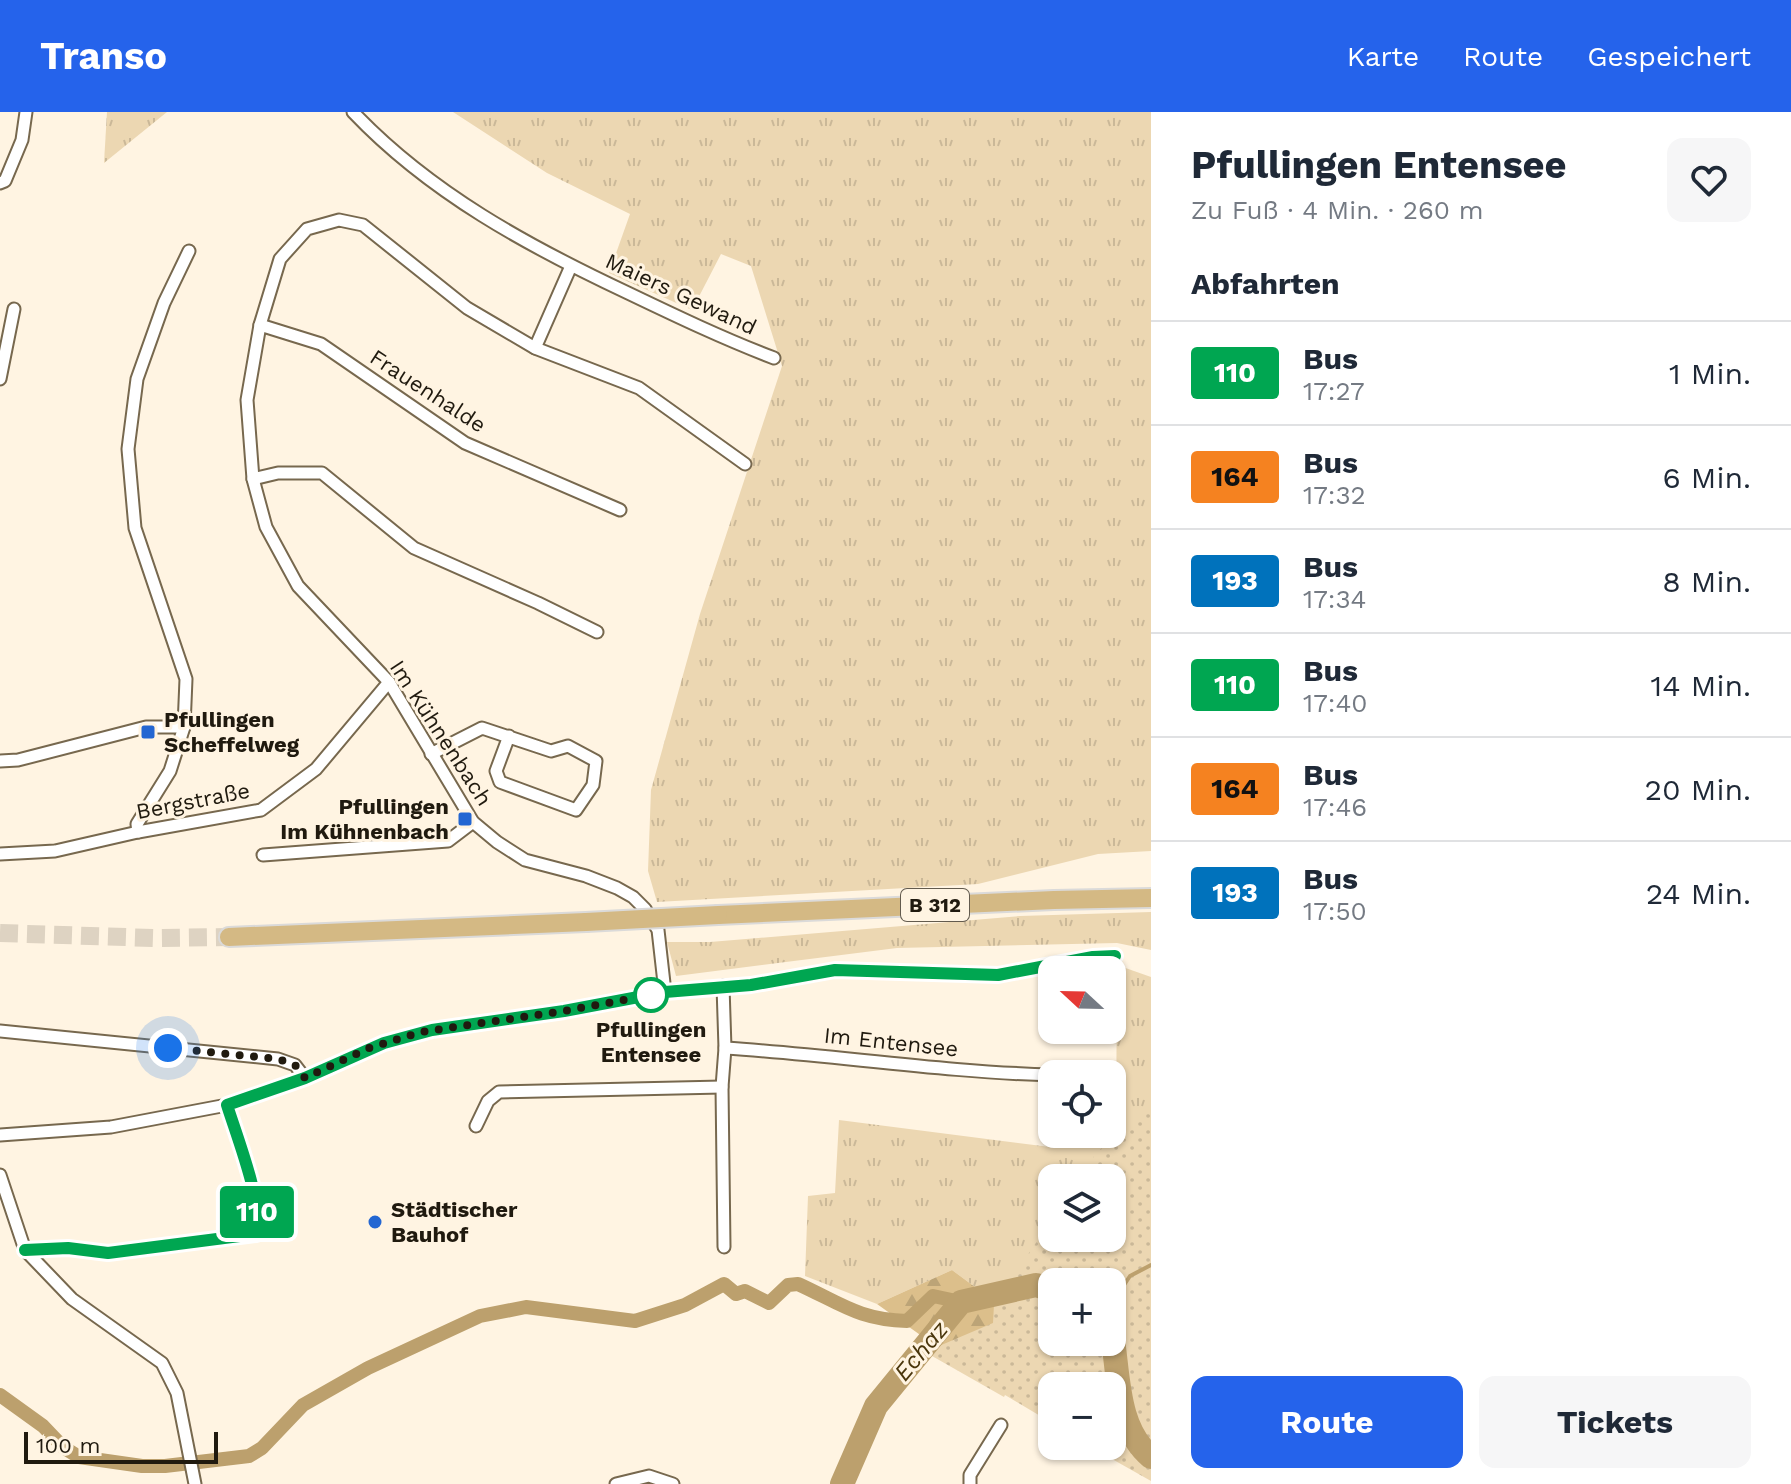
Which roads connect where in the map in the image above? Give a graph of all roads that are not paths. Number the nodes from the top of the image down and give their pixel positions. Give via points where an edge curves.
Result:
1 (26, 112) edge
2 (355, 113) edge
3 (0, 183) edge
4 (189, 251) dead end
5 (571, 266) junction
6 (14, 309) dead end
7 (260, 325) junction
8 (535, 348) junction
9 (774, 358) dead end
10 (0, 379) edge
11 (745, 464) dead end
12 (253, 479) junction
13 (620, 510) dead end
14 (597, 632) dead end
15 (389, 682) junction
16 (184, 727) junction
17 (509, 736) junction
18 (431, 754) junction
19 (0, 761) edge
20 (473, 822) junction
21 (138, 832) junction
22 (0, 854) edge
23 (263, 855) dead end
24 (1151, 898) edge
25 (229, 937) tunnel mouth
26 (1038, 967) edge
27 (723, 986) junction
28 (665, 992) junction
29 (0, 1031) edge
30 (725, 1048) junction
31 (1038, 1075) edge
32 (305, 1078) junction
33 (722, 1087) junction
34 (227, 1105) junction
35 (476, 1126) dead end
36 (0, 1135) edge
37 (0, 1175) edge
38 (724, 1247) dead end
39 (25, 1250) junction
40 (1001, 1425) dead end
41 (195, 1484) edge
42 (616, 1484) edge
43 (673, 1484) edge
44 (970, 1484) edge

1 - 3 street via 22,140
2 - 5 street, Maiers Gewand via 410,164 481,216
4 - 16 street via 137,379 128,449 135,528 186,679
5 - 8 street, Maiers Gewand
5 - 9 street, Maiers Gewand
6 - 10 street
7 - 8 street, Im Kühnenbach via 280,259 307,229 339,220 363,225 467,308
7 - 12 street, Im Kühnenbach via 247,400
7 - 13 street, Frauenhalde via 321,344 465,443
8 - 11 street, Im Kühnenbach via 639,388
12 - 14 street via 322,473 414,548
12 - 15 street, Im Kühnenbach via 266,527 298,586
15 - 18 street, Im Kühnenbach
15 - 21 street, Bergstraße via 316,769 261,810
16 - 19 street via 146,727
16 - 21 street via 170,771 137,824
17 - 17 street via 551,751 568,746 596,761 593,785 576,810 500,782 496,771
17 - 18 street via 482,728
18 - 20 street, Im Kühnenbach
20 - 23 street via 448,841
20 - 28 street, Im Kühnenbach via 525,860 586,876 633,897 658,930
21 - 22 street, Bergstraße via 55,851
24 - 25 main road, B 312, bridge
26 - 27 street via 998,975 835,970
27 - 28 street
27 - 30 street
28 - 32 street via 421,1032 369,1048
29 - 32 street via 278,1059 295,1065
30 - 31 street, Im Entensee
30 - 33 street
32 - 34 street
33 - 35 street via 499,1092 488,1101
33 - 38 street
34 - 36 street via 123,1126
34 - 39 street via 255,1197 260,1223 256,1234 108,1253
37 - 39 street
39 - 41 street via 72,1299 162,1363 177,1393
40 - 44 street via 970,1475
42 - 43 street via 649,1476

